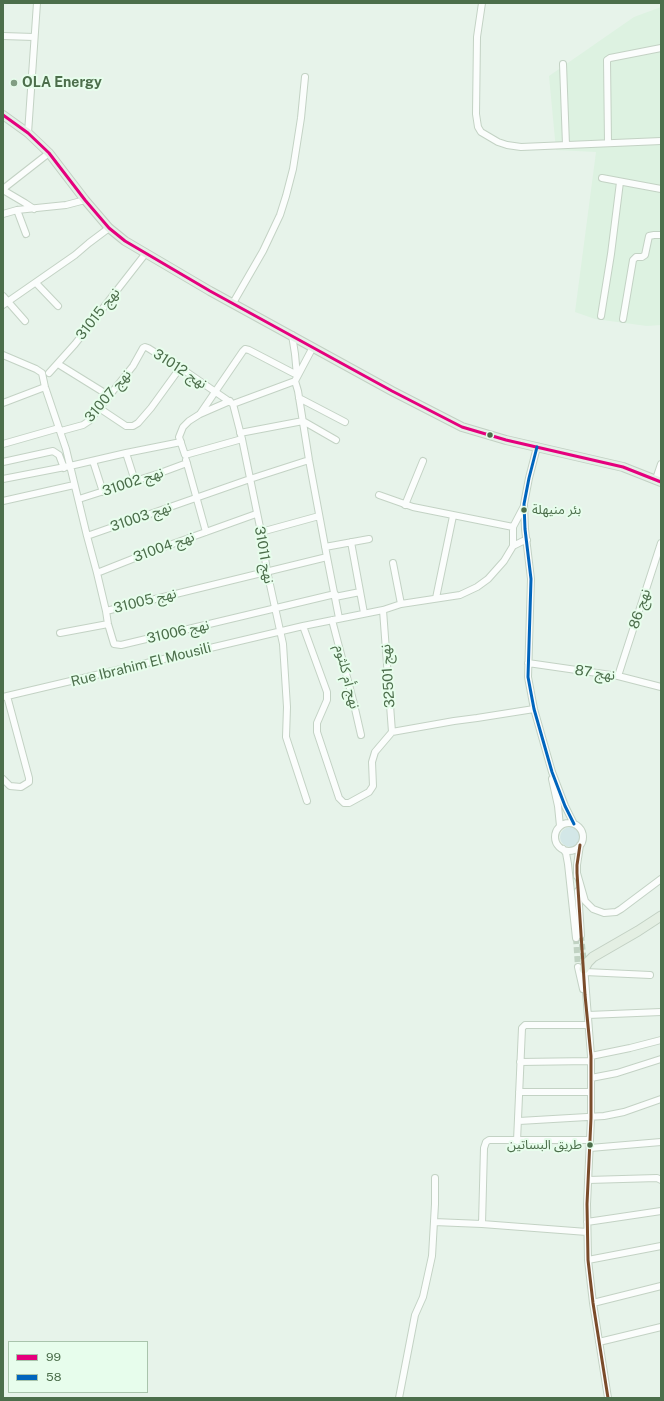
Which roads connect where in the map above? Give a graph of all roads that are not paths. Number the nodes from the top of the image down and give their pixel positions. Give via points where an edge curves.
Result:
1 (37, 3) edge
2 (482, 3) edge
3 (3, 36) edge
4 (34, 37) junction
5 (661, 48) edge
6 (563, 64) dead end
7 (306, 77) dead end
8 (3, 115) edge
9 (28, 133) junction
10 (661, 141) edge
11 (608, 143) junction
12 (566, 145) junction
13 (49, 153) junction
14 (602, 178) dead end
15 (620, 182) junction
16 (4, 189) edge
17 (661, 189) edge
18 (85, 200) junction
19 (34, 209) junction
20 (17, 210) junction
21 (3, 214) edge
22 (109, 228) junction
23 (26, 234) dead end
24 (661, 235) edge
25 (146, 254) junction
26 (36, 283) junction
27 (3, 296) edge
28 (233, 303) junction
29 (5, 304) edge
30 (58, 306) dead end
31 (601, 316) dead end
32 (622, 319) dead end
33 (25, 321) dead end
34 (292, 335) junction
35 (145, 347) joint
36 (313, 347) junction
37 (3, 355) edge
38 (58, 364) junction
39 (180, 368) junction
40 (49, 373) dead end
41 (296, 379) junction
42 (45, 387) junction
43 (215, 391) junction
44 (108, 395) junction
45 (299, 398) junction
46 (3, 403) edge
47 (231, 403) junction
48 (99, 408) junction
49 (200, 414) junction
50 (303, 421) junction
51 (345, 422) dead end
52 (60, 429) junction
53 (241, 436) junction
54 (336, 440) dead end
55 (181, 442) junction
56 (3, 444) edge
57 (537, 447) junction
58 (126, 453) junction
59 (185, 454) junction
60 (309, 460) junction
61 (93, 461) junction
62 (423, 461) dead end
63 (3, 462) edge
64 (187, 463) junction
65 (661, 464) edge
66 (67, 467) junction
67 (3, 479) edge
68 (250, 479) junction
69 (658, 480) edge
70 (136, 481) junction
71 (74, 485) junction
72 (103, 492) junction
73 (379, 495) dead end
74 (196, 498) junction
75 (79, 499) junction
76 (3, 501) edge
77 (524, 504) junction
78 (405, 505) junction
79 (256, 514) junction
80 (319, 516) junction
81 (453, 516) junction
82 (513, 527) junction
83 (206, 532) junction
84 (261, 532) junction
85 (87, 536) junction
86 (369, 539) dead end
87 (527, 540) junction
88 (351, 542) junction
89 (661, 543) edge
90 (513, 546) junction
91 (325, 548) junction
92 (326, 557) junction
93 (393, 563) dead end
94 (267, 571) junction
95 (98, 573) junction
96 (360, 592) junction
97 (335, 596) junction
98 (436, 598) junction
99 (401, 604) junction
100 (275, 608) junction
101 (383, 610) junction
102 (106, 611) junction
103 (364, 613) junction
104 (339, 618) junction
105 (332, 620) junction
106 (108, 624) junction
107 (303, 626) junction
108 (279, 632) junction
109 (60, 633) dead end
110 (528, 663) junction
111 (618, 676) junction
112 (661, 687) edge
113 (5, 697) edge
114 (534, 709) junction
115 (392, 732) junction
116 (360, 735) dead end
117 (552, 772) junction
118 (3, 779) edge
119 (307, 801) dead end
120 (574, 824) junction
121 (560, 826) junction
122 (580, 845) junction
123 (563, 849) junction
124 (577, 873) junction
125 (661, 879) edge
126 (661, 916) edge
127 (583, 968) junction
128 (650, 975) dead end
129 (661, 1012) edge
130 (588, 1015) junction
131 (588, 1025) junction
132 (661, 1040) edge
133 (591, 1058) junction
134 (661, 1059) edge
135 (520, 1062) junction
136 (592, 1078) junction
137 (519, 1092) junction
138 (591, 1092) junction
139 (661, 1099) edge
140 (591, 1118) junction
141 (519, 1121) junction
142 (590, 1140) junction
143 (517, 1141) junction
144 (661, 1142) edge
145 (590, 1148) junction
146 (435, 1178) dead end
147 (588, 1180) junction
148 (661, 1180) edge
149 (661, 1211) edge
150 (434, 1222) junction
151 (587, 1222) junction
152 (482, 1224) junction
153 (587, 1232) junction
154 (661, 1246) edge
155 (588, 1260) junction
156 (661, 1286) edge
157 (593, 1302) junction
158 (661, 1327) edge
159 (599, 1342) junction
160 (399, 1398) edge
161 (608, 1398) edge

1 - 4 street
2 - 12 street via 476,66 478,127 490,138 507,145
3 - 4 street
4 - 9 street
5 - 11 street via 607,60
6 - 12 street
7 - 28 street via 293,169 280,215
8 - 9 main road
9 - 13 main road
10 - 11 street
11 - 12 street
13 - 16 street
13 - 18 main road
14 - 15 street
15 - 17 street
15 - 31 street
16 - 19 street
18 - 19 street
18 - 22 main road
19 - 20 street
20 - 21 street
20 - 23 street
22 - 25 main road
22 - 26 street
24 - 32 street via 649,236 645,255 633,260
25 - 28 main road
25 - 38 street, نهج 31015
26 - 29 street
26 - 30 street
27 - 29 street
28 - 34 main road
29 - 33 street
34 - 36 main road
34 - 41 street
35 - 39 street, نهج 31012
35 - 44 street, نهج 31007 via 133,366
36 - 41 street
36 - 57 main road via 462,427
37 - 42 street via 42,373
38 - 40 street, نهج 31015
38 - 44 street
39 - 43 street, نهج 31012
39 - 48 street via 151,408 133,426 126,426
41 - 43 street via 246,350
41 - 45 street
41 - 47 street
42 - 46 street
42 - 52 street
43 - 47 street, نهج 31012
43 - 49 street
44 - 48 street, نهج 31007
45 - 50 street
45 - 51 street
47 - 49 street
47 - 53 street, نهج 31011
48 - 52 street, نهج 31007 via 83,425
49 - 55 street via 183,427 179,437
50 - 53 street
50 - 54 street
50 - 60 street
52 - 56 street, نهج 31007
52 - 66 street
53 - 59 street
53 - 68 street, نهج 31011
55 - 58 street
55 - 59 street
57 - 69 main road via 623,467
57 - 77 street
58 - 61 street
58 - 70 street
59 - 64 street
60 - 68 street, نهج 31003
60 - 80 street
61 - 66 street
61 - 72 street
62 - 78 street
63 - 66 street via 53,451
64 - 70 street, نهج 31002
64 - 74 street
65 - 69 street
66 - 67 street
66 - 71 street
68 - 74 street, نهج 31003
68 - 79 street, نهج 31011
70 - 72 street, نهج 31002
71 - 75 street
71 - 76 street
72 - 75 street, نهج 31002
73 - 78 street
74 - 83 street
74 - 85 street, نهج 31003
75 - 85 street
77 - 82 street
77 - 87 street
78 - 81 street
79 - 83 street, نهج 31004
79 - 84 street, نهج 31011
80 - 84 street
80 - 91 street
81 - 82 street
81 - 98 street
82 - 90 street
83 - 95 street, نهج 31004
84 - 94 street, نهج 31011
85 - 95 street, نهج 31005
86 - 88 street
87 - 90 street
87 - 110 street via 532,585
88 - 91 street
88 - 96 street
89 - 111 street, نهج 86
90 - 98 street, Rue Ibrahim El Mousili via 500,565 478,587 460,595
91 - 92 street
92 - 94 street, نهج 31005
92 - 97 street
93 - 99 street
94 - 100 street, نهج 31011
94 - 102 street, نهج 31005
95 - 102 street, نهج 31005
96 - 97 street
96 - 103 street
97 - 100 street
97 - 104 street
98 - 99 street, Rue Ibrahim El Mousili
99 - 101 street, Rue Ibrahim El Mousili
100 - 106 street, نهج 31006 via 121,645 113,642
100 - 108 street, نهج 31011
101 - 103 street, Rue Ibrahim El Mousili
101 - 115 street, نهج 32501
102 - 106 street, نهج 31006
103 - 104 street, Rue Ibrahim El Mousili
104 - 105 street, Rue Ibrahim El Mousili
105 - 107 street, Rue Ibrahim El Mousili
105 - 116 street, نهج أم كلثوم
106 - 109 street
107 - 108 street, Rue Ibrahim El Mousili
107 - 115 street via 327,692 317,732 339,798 344,803 349,803 369,792 373,786 372,762 375,752
108 - 113 street, Rue Ibrahim El Mousili
108 - 119 street, نهج 31011 via 285,660 286,737
110 - 111 street, نهج 87
110 - 114 street
111 - 112 street, نهج 87
113 - 118 street via 29,782 21,788 10,786
114 - 115 street
114 - 117 street
117 - 120 street
117 - 121 street
120 - 121 street
120 - 122 street via 582,833
121 - 123 street via 555,838 556,843
122 - 123 street via 572,850
122 - 124 street
123 - 124 street via 568,864 578,937
124 - 125 street via 585,901 593,909 604,913 621,910
126 - 127 highway via 593,957
127 - 128 street
127 - 130 street
129 - 130 street
130 - 131 street
131 - 133 street
131 - 135 street via 525,1025 522,1028
132 - 133 street
133 - 135 street
133 - 136 street
134 - 136 street
135 - 137 street
136 - 138 street
137 - 138 street
137 - 141 street
138 - 140 street
139 - 140 street via 624,1112
140 - 141 street
140 - 142 street
141 - 143 street
142 - 143 street
142 - 145 street
143 - 152 street via 486,1142
144 - 145 street
145 - 147 street
146 - 150 street
147 - 148 street
147 - 151 street
149 - 151 street
150 - 152 street
150 - 160 street via 430,1269 423,1297 415,1315
151 - 153 street
152 - 153 street
153 - 155 street
154 - 155 street
155 - 157 street
156 - 157 street
157 - 159 street
158 - 159 street
159 - 161 street

